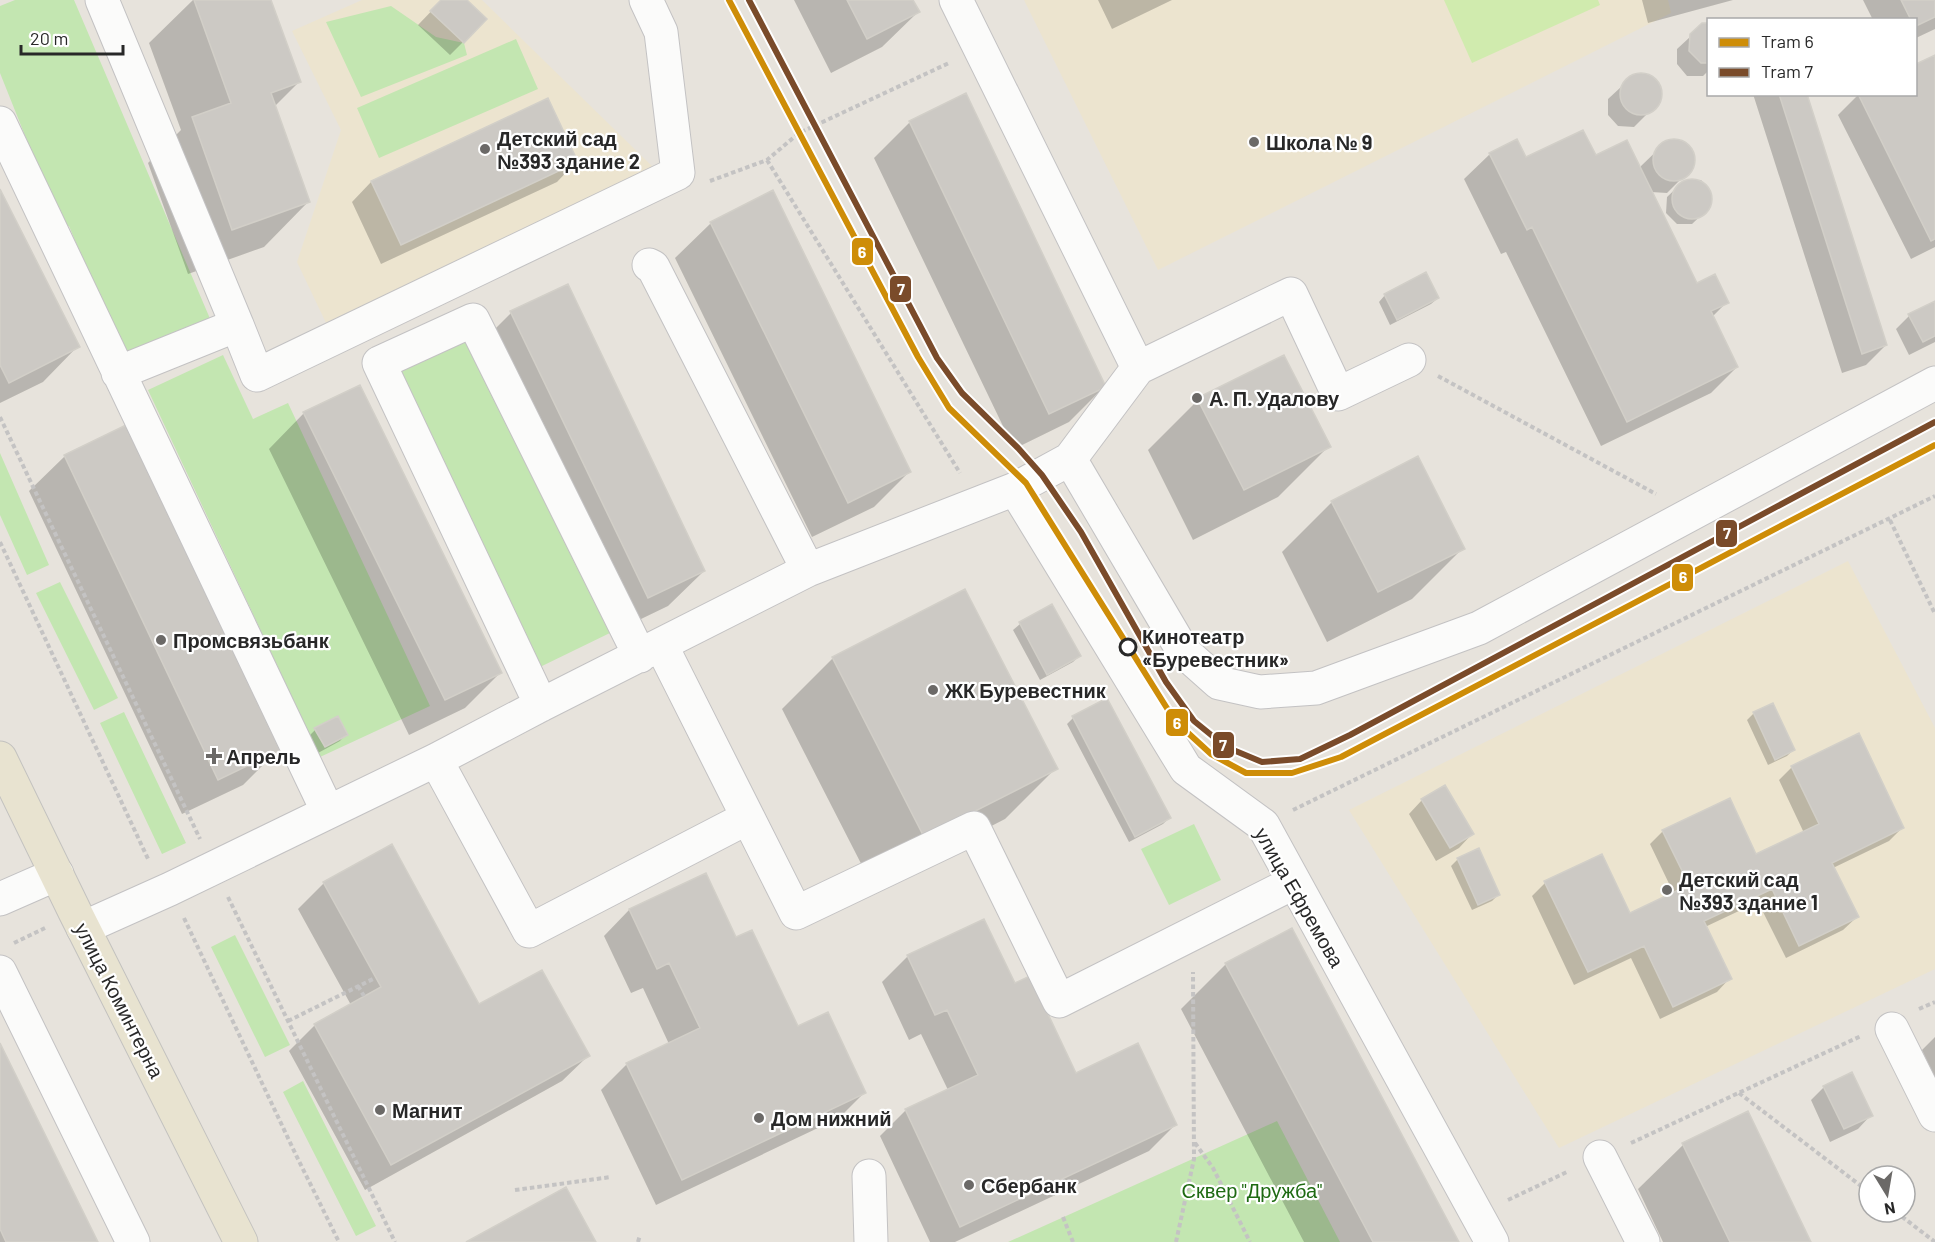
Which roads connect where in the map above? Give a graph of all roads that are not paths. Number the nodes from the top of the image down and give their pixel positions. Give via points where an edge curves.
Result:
1 (102, 0) edge
2 (646, 0) edge
3 (956, 0) edge
4 (0, 123) edge
5 (649, 265) dead end
6 (237, 325) junction
7 (1408, 360) road end
8 (1138, 368) junction
9 (118, 372) junction
10 (1935, 383) edge
11 (1070, 459) junction
12 (1015, 489) junction
13 (808, 570) junction
14 (651, 651) junction
15 (541, 705) junction
16 (0, 758) edge
17 (436, 760) junction
18 (327, 812) junction
19 (747, 819) junction
20 (57, 874) junction
21 (1293, 883) junction
22 (0, 899) edge
23 (83, 928) junction
24 (0, 972) edge
25 (1892, 1025) road end
26 (1935, 1115) edge
27 (1600, 1157) road end
28 (869, 1176) dead end
29 (1485, 1228) edge
30 (133, 1242) edge
31 (241, 1242) edge
32 (871, 1242) edge
33 (1643, 1242) edge

1 - 6 street
2 - 6 street via 661,32 678,173 257,375
3 - 8 street
4 - 9 street
5 - 13 street
6 - 9 street
7 - 8 street via 1338,394 1291,294
8 - 11 street
9 - 18 street
10 - 11 street via 1479,628 1316,688 1260,692 1219,683 1183,651
11 - 12 street
12 - 13 street
12 - 21 street, улица Ефремова via 1186,769 1263,825
13 - 14 street
14 - 15 street
14 - 15 street via 473,320 379,363
14 - 19 street
15 - 17 street
16 - 20 main road, улица Коминтерна
17 - 18 street
17 - 19 street via 529,931
18 - 23 street
19 - 21 street via 795,913 974,828 1059,1001
20 - 22 street
20 - 23 main road, улица Коминтерна
21 - 29 street, улица Ефремова
23 - 31 main road, улица Коминтерна
24 - 30 street
25 - 26 street
27 - 33 street
28 - 32 street

